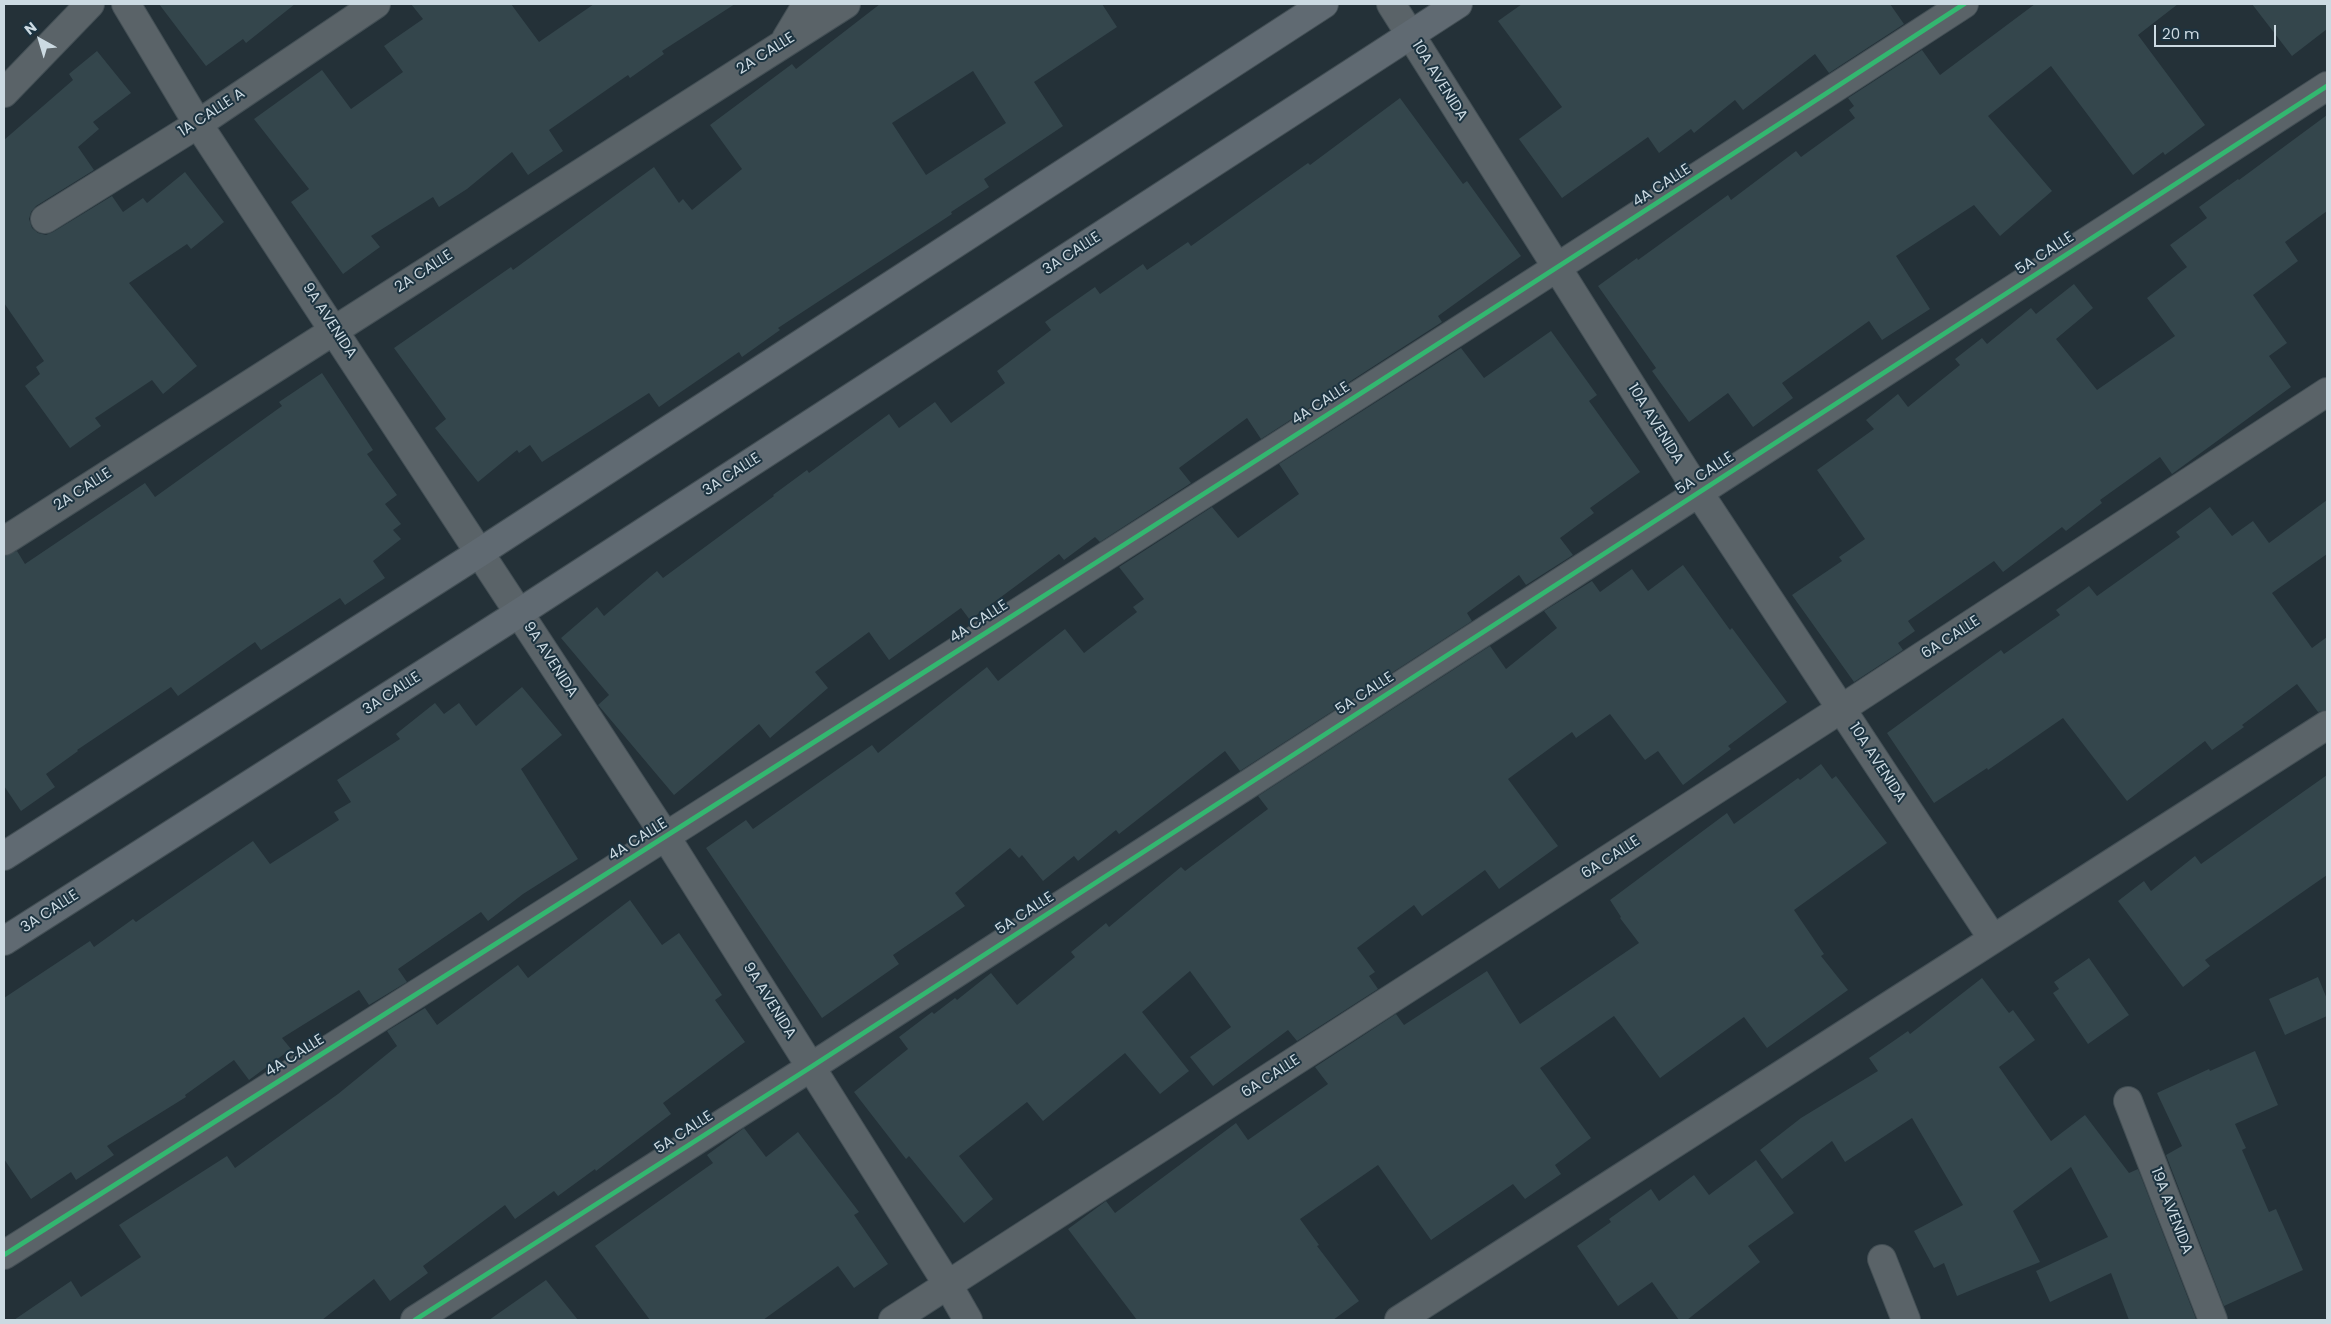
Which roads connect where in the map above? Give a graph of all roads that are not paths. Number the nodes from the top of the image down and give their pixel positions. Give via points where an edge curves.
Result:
1 (90, 4) edge
2 (126, 4) edge
3 (376, 4) edge
4 (807, 4) edge
5 (846, 4) edge
6 (1324, 4) edge
7 (1391, 4) edge
8 (1458, 4) edge
9 (1964, 4) edge
10 (1410, 35) junction
11 (784, 42) junction
12 (2327, 86) edge
13 (4, 93) edge
14 (198, 124) junction
15 (45, 219) dead end
16 (1557, 269) junction
17 (334, 329) junction
18 (2327, 392) edge
19 (1699, 493) junction
20 (4, 541) edge
21 (478, 553) junction
22 (519, 613) junction
23 (1842, 710) junction
24 (2327, 725) edge
25 (666, 837) junction
26 (4, 856) edge
27 (1993, 939) junction
28 (4, 942) edge
29 (811, 1067) junction
30 (2128, 1101) dead end
31 (4, 1255) edge
32 (1882, 1259) dead end
33 (948, 1285) junction
34 (415, 1320) edge
35 (893, 1320) edge
36 (968, 1320) edge
37 (1399, 1320) edge
38 (1906, 1320) edge
39 (2213, 1320) edge

1 - 13 street
2 - 14 street, 9A AVENIDA
3 - 14 street, 1A CALLE A
4 - 11 street
5 - 11 street, 2A CALLE
6 - 21 street
7 - 10 street, 10A AVENIDA
8 - 10 street, 3A CALLE
9 - 16 street, 4A CALLE
10 - 16 street, 10A AVENIDA
10 - 22 street, 3A CALLE
11 - 17 street, 2A CALLE
12 - 19 street, 5A CALLE
14 - 15 street, 1A CALLE A
14 - 17 street, 9A AVENIDA
16 - 19 street, 10A AVENIDA
16 - 25 street, 4A CALLE
17 - 20 street, 2A CALLE
17 - 21 street, 9A AVENIDA
18 - 23 street, 6A CALLE
19 - 23 street, 10A AVENIDA
19 - 29 street, 5A CALLE
21 - 22 street, 9A AVENIDA
21 - 26 street
22 - 25 street, 9A AVENIDA
22 - 28 street, 3A CALLE
23 - 27 street, 10A AVENIDA
23 - 33 street, 6A CALLE
24 - 27 street
25 - 29 street, 9A AVENIDA
25 - 31 street, 4A CALLE
27 - 37 street
29 - 33 street, 9A AVENIDA
29 - 34 street, 5A CALLE
30 - 39 street, 19A AVENIDA
32 - 38 street
33 - 35 street, 6A CALLE
33 - 36 street, 9A AVENIDA

